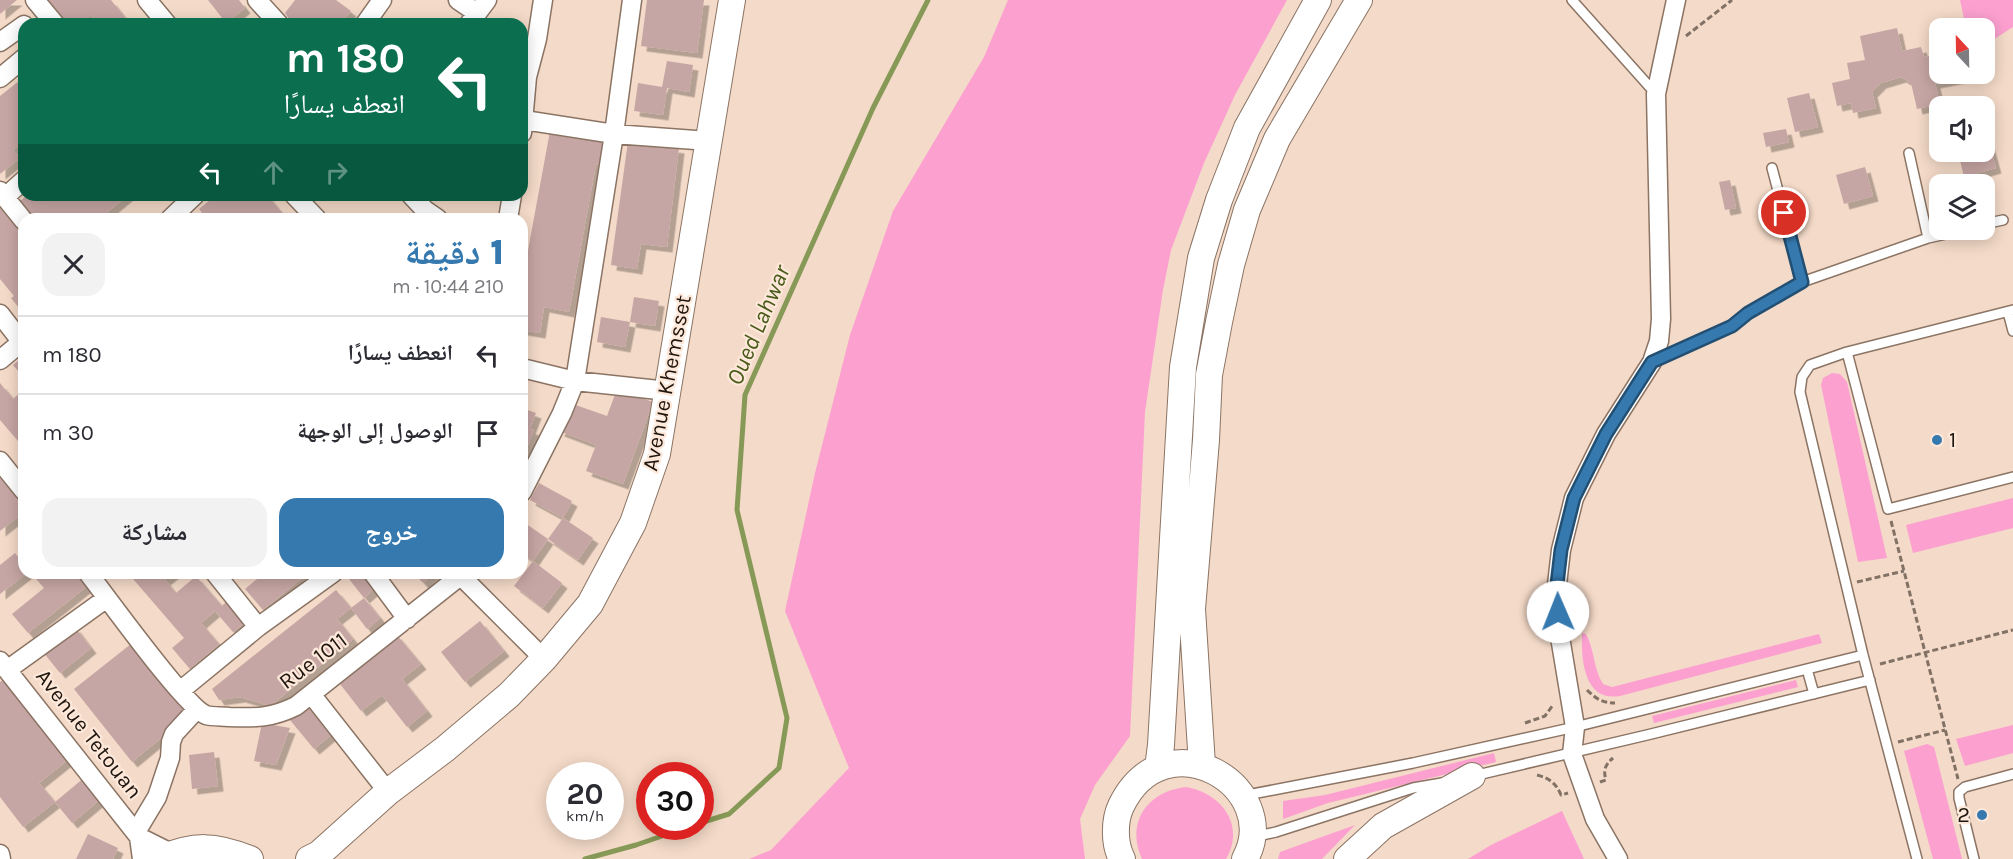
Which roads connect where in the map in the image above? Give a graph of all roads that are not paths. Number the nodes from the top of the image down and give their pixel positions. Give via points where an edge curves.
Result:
1 (147, 0) edge
2 (258, 0) edge
3 (382, 0) edge
4 (458, 0) edge
5 (543, 0) edge
6 (632, 0) edge
7 (732, 0) edge
8 (1318, 0) edge
9 (1359, 0) edge
10 (1572, 0) edge
11 (1676, 0) edge
12 (38, 5) edge
13 (478, 12) edge
14 (277, 13) edge
15 (29, 18) edge
16 (50, 18) edge
17 (162, 18) edge
18 (369, 18) edge
19 (18, 30) edge
20 (0, 42) edge
21 (18, 63) edge
22 (528, 67) edge
23 (0, 78) edge
24 (1656, 94) junction
25 (528, 127) edge
26 (614, 134) junction
27 (709, 141) junction
28 (1909, 153) dead end
29 (1772, 168) dead end
30 (18, 184) edge
31 (2, 194) edge
32 (189, 201) edge
33 (417, 201) edge
34 (178, 213) edge
35 (429, 213) edge
36 (18, 214) edge
37 (2003, 220) dead end
38 (1995, 222) edge
39 (1928, 238) joint
40 (1802, 282) junction
41 (2010, 311) edge
42 (0, 314) edge
43 (2013, 331) edge
44 (18, 336) edge
45 (18, 346) edge
46 (1847, 352) junction
47 (0, 360) edge
48 (1652, 362) junction
49 (528, 369) edge
50 (575, 381) junction
51 (668, 391) junction
52 (0, 461) edge
53 (2013, 477) edge
54 (528, 480) edge
55 (18, 484) edge
56 (93, 579) edge
57 (219, 579) edge
58 (325, 579) edge
59 (378, 579) edge
60 (457, 579) edge
61 (466, 579) edge
62 (107, 598) junction
63 (407, 619) junction
64 (258, 627) junction
65 (1863, 655) junction
66 (544, 659) junction
67 (4, 665) edge
68 (1807, 669) junction
69 (1870, 680) junction
70 (180, 691) junction
71 (311, 694) junction
72 (1814, 694) junction
73 (197, 709) junction
74 (1575, 727) junction
75 (1572, 754) junction
76 (1202, 765) junction
77 (1158, 768) junction
78 (2013, 774) edge
79 (1472, 776) junction
80 (388, 792) junction
81 (1242, 796) junction
82 (138, 835) junction
83 (1248, 848) edge
84 (0, 854) edge
85 (166, 856) edge
86 (315, 857) edge
87 (1, 859) edge
88 (142, 859) edge
89 (250, 859) edge
90 (1122, 859) edge
91 (1347, 859) edge
92 (1618, 859) edge
93 (1917, 859) edge
94 (1974, 859) edge

1 - 17 street
2 - 14 street
3 - 18 street
4 - 13 street
5 - 22 street
6 - 26 street
7 - 27 street, Avenue Khemsset
8 - 77 street via 1247,128 1201,258 1184,367
9 - 76 street via 1277,139 1247,210 1219,322 1209,375 1192,609
10 - 24 lane
11 - 24 street
12 - 15 street
12 - 16 street
19 - 20 street
21 - 23 street
24 - 48 street via 1661,319
25 - 26 street
26 - 27 street
26 - 50 street
27 - 51 street, Avenue Khemsset
28 - 39 lane
29 - 40 lane
30 - 31 street
31 - 36 street
32 - 34 street
33 - 35 street
37 - 38 lane
39 - 40 lane
40 - 48 lane via 1732,326
41 - 43 lane
41 - 46 lane
42 - 44 street
45 - 47 street
46 - 53 lane via 1888,509
46 - 65 lane via 1810,365 1800,392
48 - 74 street via 1606,434 1574,498 1561,550 1556,593 1559,631
49 - 50 street
50 - 51 street
50 - 54 street
51 - 66 street, Avenue Khemsset via 657,454 633,523 590,604
52 - 55 street
56 - 62 street
57 - 64 street
58 - 64 street
59 - 63 street
60 - 63 street, Rue 1011
61 - 66 street
62 - 67 street
62 - 70 street
63 - 71 street, Rue 1011
64 - 70 street
65 - 68 lane
65 - 69 lane
66 - 80 street, Avenue Khemsset via 509,696
67 - 82 street, Avenue Tetouan
68 - 72 lane
68 - 74 lane
69 - 72 lane
69 - 93 lane
70 - 73 street
71 - 73 street, Rue 1011 via 268,717 206,715
71 - 80 street
72 - 75 lane
73 - 82 street via 174,734 157,797
74 - 75 street
74 - 81 lane
75 - 79 lane
75 - 92 street via 1595,819
76 - 77 street
76 - 81 street via 1229,780
77 - 90 street via 1128,792 1118,812 1116,834
78 - 94 lane via 1961,789 1958,795
79 - 83 lane via 1413,788 1276,832
79 - 91 street via 1383,826
80 - 86 street, Avenue Khemsset
81 - 83 street via 1248,809
82 - 85 street, Avenue Tetouan
82 - 88 street
84 - 87 street
85 - 89 street via 204,847 228,850

